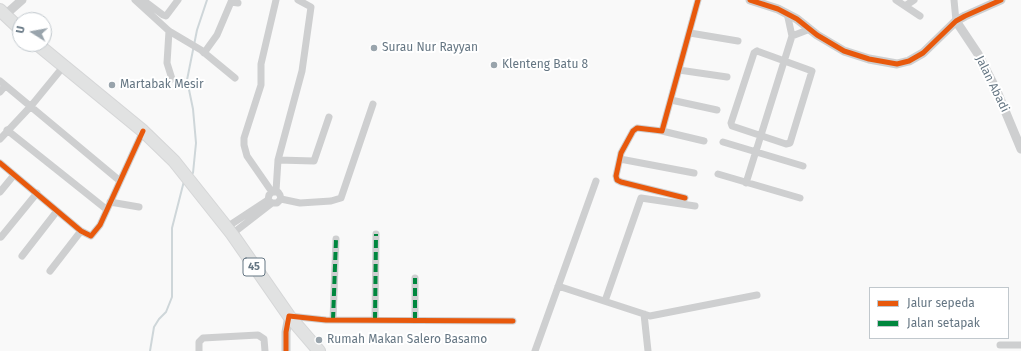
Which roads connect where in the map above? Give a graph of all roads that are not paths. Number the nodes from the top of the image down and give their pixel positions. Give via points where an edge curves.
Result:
1 (22, 0) edge
2 (135, 0) edge
3 (143, 0) edge
4 (178, 0) edge
5 (276, 0) edge
6 (298, 0) edge
7 (698, 0) edge
8 (754, 0) edge
9 (896, 0) edge
10 (914, 0) edge
11 (954, 0) edge
12 (1000, 0) edge
13 (238, 3) dead end
14 (905, 6) junction
15 (3, 12) edge
16 (787, 13) junction
17 (920, 16) dead end
18 (12, 21) edge
19 (956, 21) junction
20 (810, 29) junction
21 (169, 31) junction
22 (690, 33) junction
23 (792, 36) junction
24 (738, 41) dead end
25 (46, 52) edge
26 (204, 53) junction
27 (784, 61) junction
28 (63, 67) junction
29 (679, 70) junction
30 (727, 77) dead end
31 (235, 78) dead end
32 (172, 79) dead end
33 (3, 83) edge
34 (0, 92) edge
35 (671, 100) junction
36 (372, 104) dead end
37 (31, 106) junction
38 (717, 110) dead end
39 (329, 117) dead end
40 (7, 130) junction
41 (143, 131) junction
42 (662, 131) junction
43 (761, 135) junction
44 (0, 139) edge
45 (704, 141) dead end
46 (722, 142) dead end
47 (1021, 150) edge
48 (756, 152) junction
49 (620, 159) junction
50 (278, 160) junction
51 (0, 163) edge
52 (803, 166) dead end
53 (694, 173) dead end
54 (718, 174) dead end
55 (14, 175) junction
56 (120, 181) junction
57 (596, 181) dead end
58 (746, 183) junction
59 (274, 191) junction
60 (0, 192) edge
61 (37, 193) junction
62 (684, 198) dead end
63 (800, 198) dead end
64 (281, 199) junction
65 (110, 202) junction
66 (270, 202) junction
67 (695, 206) dead end
68 (139, 207) dead end
69 (106, 209) junction
70 (57, 212) junction
71 (81, 231) junction
72 (230, 231) junction
73 (376, 234) dead end
74 (1, 237) dead end
75 (336, 239) dead end
76 (22, 256) dead end
77 (50, 270) dead end
78 (415, 278) dead end
79 (558, 286) junction
80 (757, 294) dead end
81 (605, 301) junction
82 (644, 314) junction
83 (289, 316) junction
84 (333, 320) junction
85 (375, 320) junction
86 (415, 320) junction
87 (513, 321) dead end
88 (1000, 345) dead end
89 (1021, 345) edge
90 (199, 351) edge
91 (265, 351) edge
92 (286, 351) edge
93 (319, 351) edge
94 (535, 351) edge
95 (648, 351) edge

1 - 15 street
2 - 21 street
3 - 4 street via 166,16
5 - 59 street via 262,64 261,85 244,138 247,156
6 - 50 street via 311,7 302,71
7 - 22 street
8 - 16 street
9 - 14 street
10 - 14 street
11 - 19 street
12 - 19 street via 974,10
13 - 26 street via 231,2 218,34
14 - 17 street
15 - 18 main road
16 - 20 street
16 - 23 street
19 - 20 street via 923,53 909,61 896,64 844,51
19 - 47 street, Jalan Abadi via 978,54 996,89
20 - 23 street
21 - 26 street
21 - 32 street via 167,63
22 - 24 street
22 - 29 street
23 - 27 street
25 - 28 main road, 45
26 - 31 street
27 - 43 street
27 - 43 street via 812,71 792,141 786,144
27 - 43 street via 760,51 754,52 731,123 735,127
28 - 37 street
28 - 41 main road, 45
29 - 30 street
29 - 35 street
33 - 34 street
33 - 37 street
35 - 38 street
35 - 42 street
36 - 64 street via 341,198 300,203
37 - 40 street
37 - 56 street
39 - 50 street via 314,160
40 - 44 street
40 - 69 street
41 - 56 street
41 - 72 main road, 45 via 174,161
42 - 45 street
42 - 49 street via 637,128 631,134
43 - 48 street
46 - 48 street
48 - 52 street
48 - 58 street
49 - 53 street
49 - 62 street via 617,180
50 - 59 street
51 - 55 street
54 - 58 street
55 - 60 street
55 - 61 street
56 - 65 street
57 - 79 street
58 - 63 street
59 - 64 street via 279,193
59 - 66 street via 268,195
61 - 70 street
61 - 74 street
64 - 66 street via 277,203
65 - 68 street
65 - 69 street
66 - 72 street
67 - 81 street via 641,198
69 - 71 street via 94,234 88,236
70 - 71 street
70 - 76 street
71 - 77 street
72 - 83 main road, 45
73 - 85 street
75 - 84 street
78 - 86 street
79 - 81 street
79 - 94 street
80 - 82 street via 650,316
81 - 82 street
82 - 95 street
83 - 84 street
83 - 92 street
83 - 93 main road, 45
84 - 85 street
85 - 86 street
86 - 87 street
88 - 89 street
90 - 91 street via 198,342 203,338 258,335 264,339

